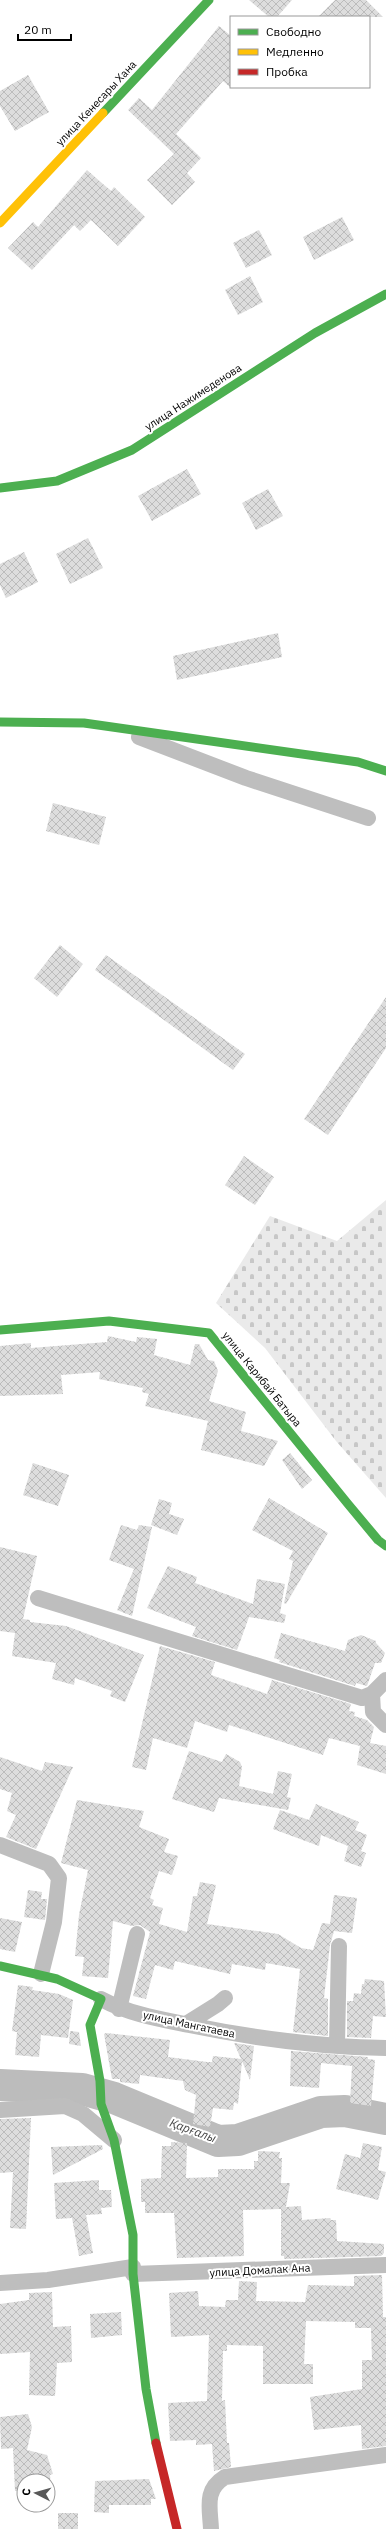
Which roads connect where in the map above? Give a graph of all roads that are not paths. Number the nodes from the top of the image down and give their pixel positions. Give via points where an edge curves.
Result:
1 (209, 0) edge
2 (0, 223) edge
3 (386, 294) edge
4 (0, 488) edge
5 (0, 722) edge
6 (113, 727) junction
7 (386, 772) edge
8 (368, 818) dead end
9 (0, 1330) edge
10 (386, 1546) edge
11 (38, 1598) dead end
12 (386, 1680) edge
13 (372, 1694) junction
14 (386, 1725) edge
15 (0, 1845) edge
16 (137, 1934) dead end
17 (339, 1946) dead end
18 (0, 1966) edge
19 (41, 1974) junction
20 (225, 1998) dead end
21 (101, 1999) junction
22 (119, 2009) junction
23 (186, 2024) junction
24 (337, 2045) junction
25 (386, 2048) edge
26 (0, 2110) edge
27 (114, 2140) junction
28 (386, 2265) edge
29 (133, 2271) junction
30 (0, 2283) edge
31 (386, 2455) edge
32 (177, 2529) edge
33 (211, 2529) edge

1 - 2 street, улица Кенесары Хана
3 - 4 street, улица Нажимеденова via 315,333 132,450 57,481
5 - 6 street via 84,723
6 - 7 street via 358,762
6 - 8 street via 246,778
9 - 10 street, улица Карибай Батыра via 109,1320 209,1334 378,1540
11 - 13 street via 362,1698
12 - 13 street
13 - 14 street via 373,1712
15 - 19 street via 49,1864 59,1878 54,1922
16 - 22 street
17 - 24 street
18 - 19 street, улица Мангатаева
19 - 21 street, улица Мангатаева
20 - 23 street
21 - 22 street, улица Мангатаева
21 - 27 street via 90,2025 100,2081 100,2104
22 - 23 street, улица Мангатаева
23 - 24 street, улица Мангатаева via 271,2040
24 - 25 street, улица Мангатаева
26 - 27 street via 65,2106 83,2114
27 - 29 street via 133,2235
28 - 29 street, улица Домалак Ана
29 - 30 street, улица Домалак Ана
29 - 32 street via 146,2389 163,2477
31 - 33 street via 225,2477 215,2483 210,2492

